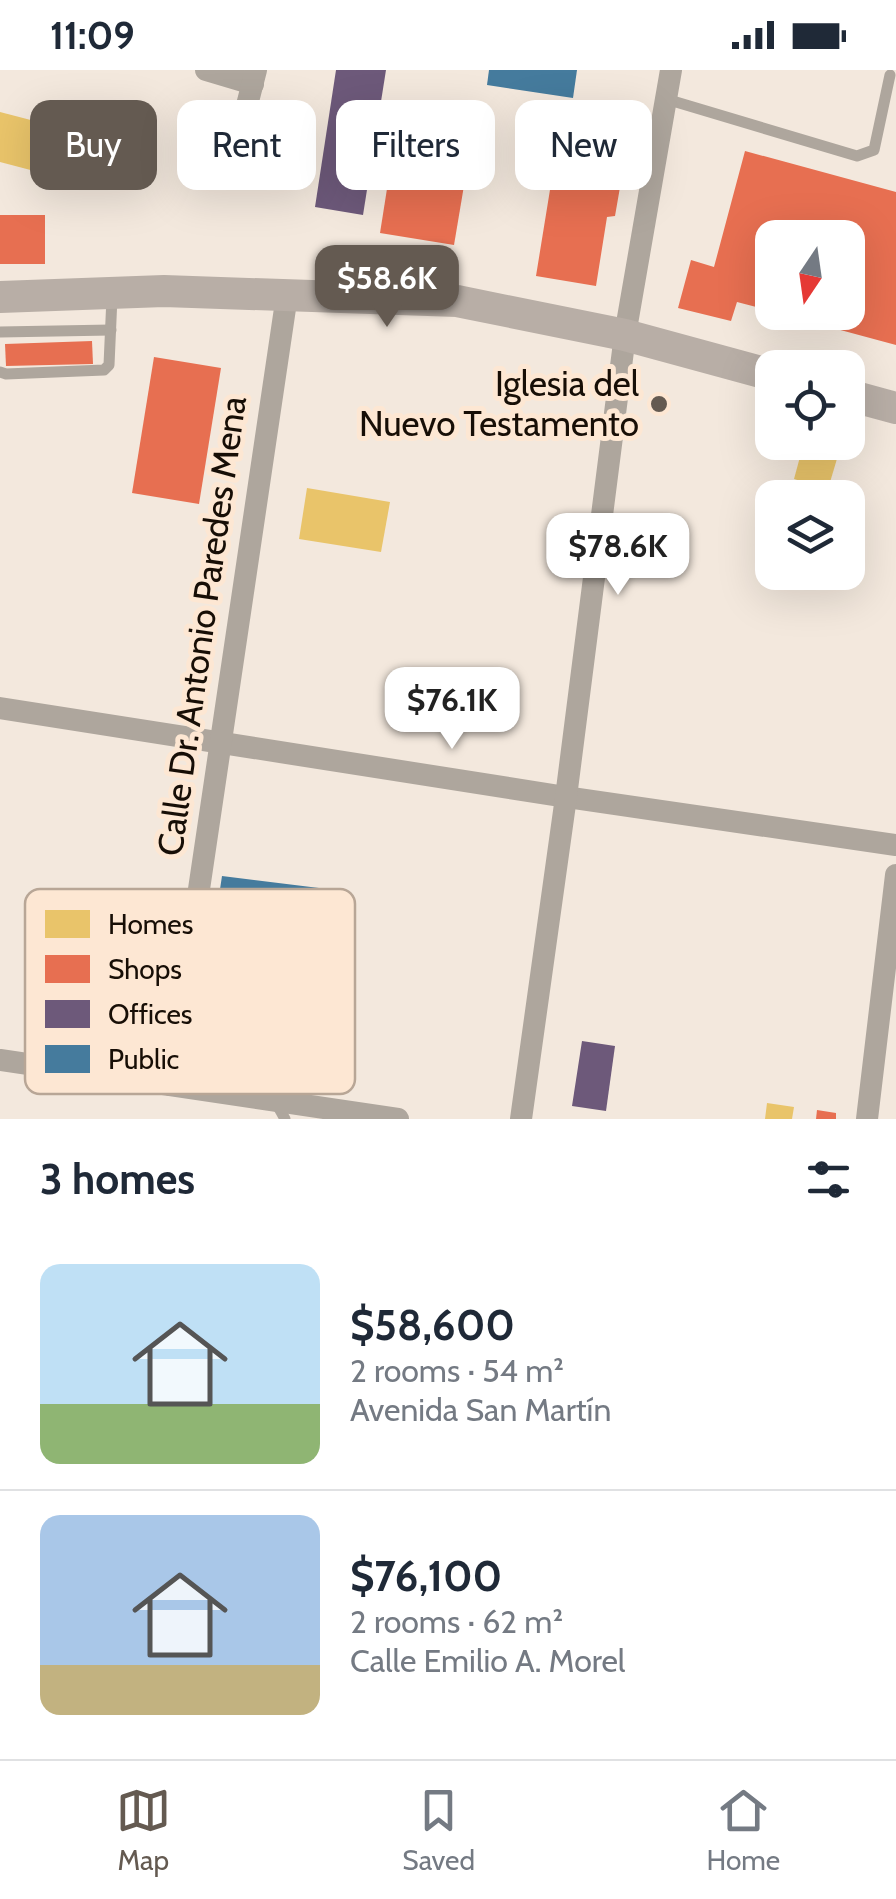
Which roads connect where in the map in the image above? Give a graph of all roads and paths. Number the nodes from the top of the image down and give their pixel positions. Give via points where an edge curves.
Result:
1 (206, 70) edge
2 (671, 70) edge
3 (890, 75) dead end
4 (255, 77) edge
5 (666, 99) junction
6 (112, 293) junction
7 (287, 295) junction
8 (0, 296) edge
9 (111, 330) junction
10 (0, 332) edge
11 (625, 335) junction
12 (755, 370) edge
13 (0, 372) edge
14 (865, 400) edge
15 (896, 408) edge
16 (0, 708) edge
17 (219, 740) junction
18 (566, 797) junction
19 (896, 845) edge
20 (896, 875) edge
21 (198, 889) edge
22 (0, 1060) edge
23 (25, 1064) edge
24 (210, 1094) edge
25 (280, 1110) edge
26 (398, 1119) edge
27 (520, 1119) edge
28 (867, 1119) edge

1 - 4 street
2 - 5 street
3 - 5 lane via 874,150 857,156
5 - 11 street
6 - 7 main road
6 - 8 main road
6 - 9 lane
7 - 11 main road via 457,301
7 - 17 street, Calle Dr. Antonio Paredes Mena
9 - 10 lane
9 - 13 lane via 104,370
11 - 12 main road
11 - 18 street
14 - 15 main road
16 - 17 street
17 - 18 street
17 - 21 street, Calle Dr. Antonio Paredes Mena
18 - 19 street
18 - 27 street
20 - 28 street
22 - 23 street
24 - 25 street
25 - 26 street

